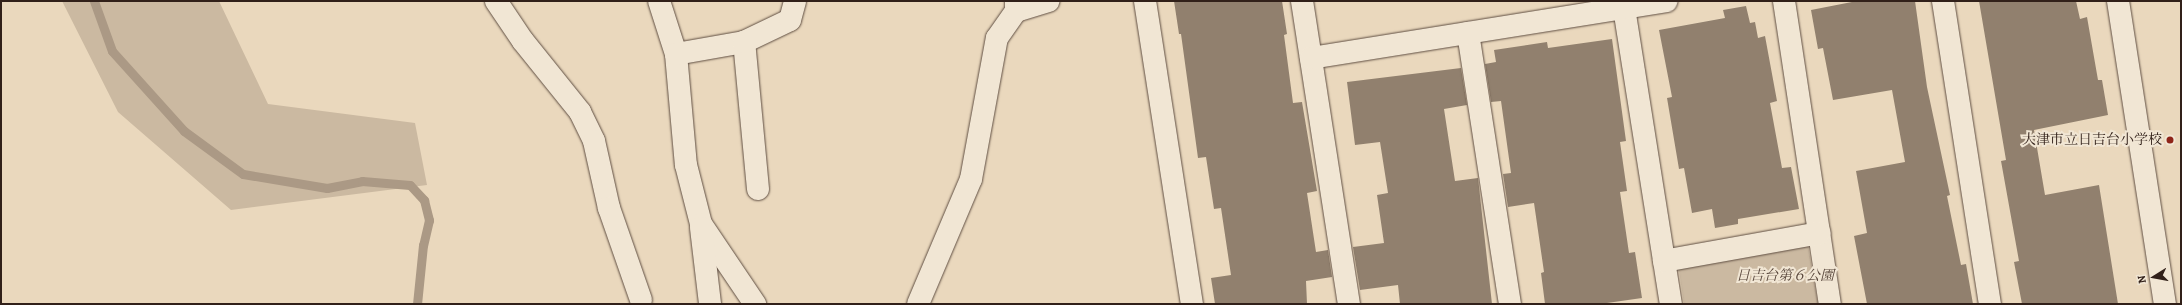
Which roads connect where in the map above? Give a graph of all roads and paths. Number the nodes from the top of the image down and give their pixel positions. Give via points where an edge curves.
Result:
1 (496, 1) edge
2 (659, 1) edge
3 (795, 1) edge
4 (1049, 1) edge
5 (1145, 1) edge
6 (1302, 1) edge
7 (1666, 1) edge
8 (1784, 1) edge
9 (1943, 1) edge
10 (2118, 1) edge
11 (1016, 6) edge
12 (1624, 8) junction
13 (1468, 33) junction
14 (744, 42) junction
15 (676, 54) junction
16 (1311, 58) junction
17 (758, 190) dead end
18 (701, 224) junction
19 (1819, 233) junction
20 (1664, 261) junction
21 (641, 300) dead end
22 (710, 304) edge
23 (755, 304) edge
24 (918, 304) edge
25 (1190, 304) edge
26 (1349, 304) edge
27 (1510, 304) edge
28 (1671, 304) edge
29 (1830, 304) edge
30 (1990, 304) edge
31 (2165, 304) edge

1 - 21 street via 523,41 580,112 594,141 609,208
2 - 15 street
3 - 14 street via 790,20
4 - 11 street
5 - 25 street
6 - 16 street
7 - 12 street
8 - 19 street
9 - 30 street
10 - 31 street
11 - 24 street via 997,38 971,179
12 - 13 street
12 - 20 street
13 - 16 street
13 - 27 street
14 - 15 street
14 - 17 street
15 - 18 street via 686,165
16 - 26 street
18 - 22 street
18 - 23 street
19 - 20 street
19 - 29 street
20 - 28 street

